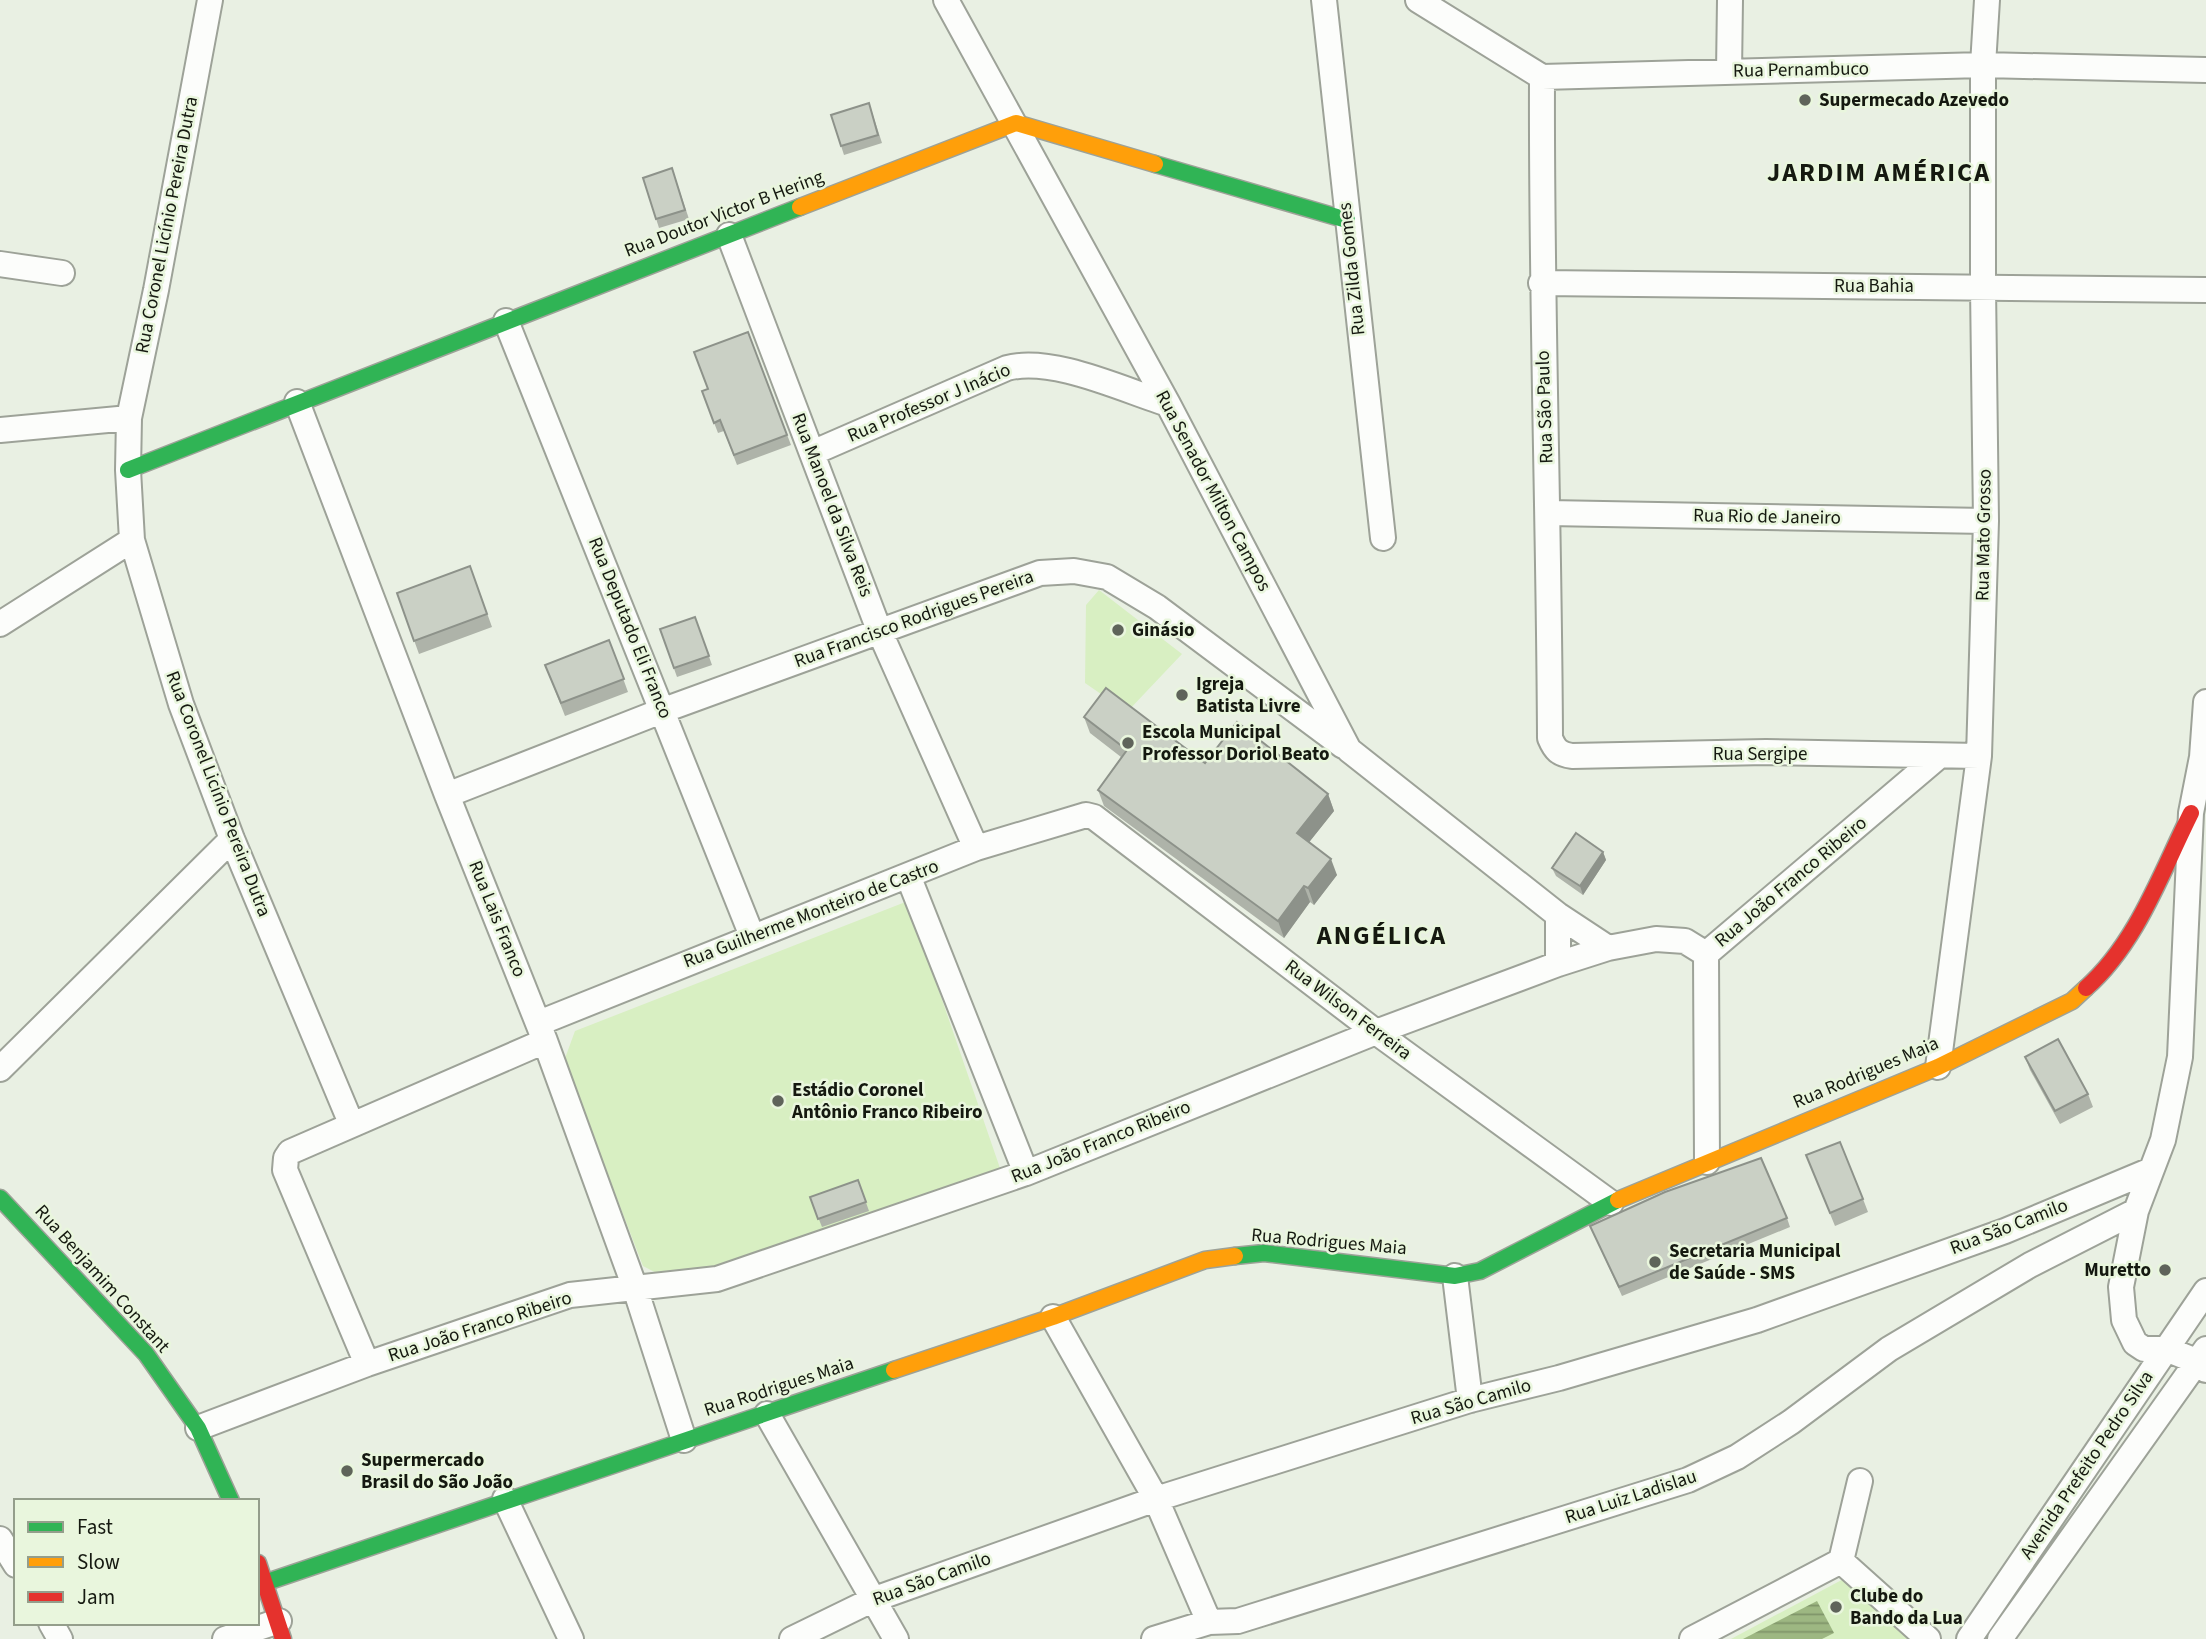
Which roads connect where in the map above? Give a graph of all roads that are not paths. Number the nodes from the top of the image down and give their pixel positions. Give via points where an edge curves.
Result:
1 (210, 0) edge
2 (946, 0) edge
3 (1324, 0) edge
4 (1418, 0) edge
5 (1730, 0) edge
6 (1987, 0) edge
7 (1983, 65) junction
8 (2206, 70) edge
9 (1729, 72) junction
10 (1542, 77) junction
11 (1016, 123) junction
12 (1347, 220) junction
13 (729, 235) junction
14 (0, 264) edge
15 (62, 273) dead end
16 (1541, 283) junction
17 (1983, 287) junction
18 (2206, 290) edge
19 (506, 321) junction
20 (297, 401) junction
21 (1168, 404) junction
22 (129, 418) junction
23 (0, 430) edge
24 (812, 453) junction
25 (128, 470) junction
26 (1549, 513) junction
27 (1986, 521) junction
28 (1383, 538) dead end
29 (132, 540) junction
30 (0, 624) edge
31 (879, 630) junction
32 (2206, 702) edge
33 (664, 710) junction
34 (1550, 738) joint
35 (1349, 750) junction
36 (1979, 756) junction
37 (1939, 757) junction
38 (447, 794) junction
39 (2191, 813) junction
40 (1086, 815) joint
41 (232, 839) junction
42 (976, 848) junction
43 (909, 878) junction
44 (1558, 915) junction
45 (752, 936) junction
46 (1608, 948) junction
47 (1706, 954) junction
48 (1558, 964) junction
49 (542, 1032) junction
50 (1376, 1032) junction
51 (1938, 1066) junction
52 (0, 1069) edge
53 (351, 1123) junction
54 (1707, 1162) junction
55 (2151, 1170) junction
56 (1027, 1173) junction
57 (0, 1198) edge
58 (1611, 1203) junction
59 (2136, 1211) junction
60 (1455, 1276) junction
61 (635, 1288) junction
62 (2206, 1291) edge
63 (1053, 1317) junction
64 (2166, 1349) junction
65 (2203, 1360) edge
66 (367, 1364) junction
67 (1470, 1401) junction
68 (767, 1413) junction
69 (198, 1428) junction
70 (684, 1440) junction
71 (1860, 1480) dead end
72 (230, 1499) edge
73 (505, 1499) junction
74 (1156, 1499) junction
75 (0, 1539) edge
76 (1841, 1561) junction
77 (14, 1563) edge
78 (259, 1565) edge
79 (267, 1582) junction
80 (872, 1600) junction
81 (1209, 1622) junction
82 (281, 1630) edge
83 (1245, 1630) edge
84 (225, 1639) edge
85 (571, 1639) edge
86 (792, 1639) edge
87 (896, 1639) edge
88 (1154, 1639) edge
89 (1692, 1639) edge
90 (1928, 1639) edge
91 (1969, 1639) edge
92 (2000, 1639) edge

1 - 22 street, Rua Coronel Licínio Pereira Dutra
2 - 11 street, Rua Senador Milton Campos
3 - 12 street, Rua Zilda Gomes
4 - 10 street
5 - 9 street
6 - 7 street, Rua Mato Grosso
7 - 8 street, Rua Pernambuco
7 - 9 street, Rua Pernambuco
7 - 17 street, Rua Mato Grosso
9 - 10 street, Rua Pernambuco
10 - 16 street, Rua São Paulo
11 - 12 street
11 - 13 street, Rua Doutor Victor B Hering
11 - 21 street, Rua Senador Milton Campos
12 - 28 street, Rua Zilda Gomes
13 - 19 street, Rua Doutor Victor B Hering
13 - 24 street, Rua Manoel da Silva Reis
14 - 15 street
16 - 17 street, Rua Bahia
16 - 26 street, Rua São Paulo
17 - 18 street, Rua Bahia
17 - 27 street, Rua Mato Grosso
19 - 20 street, Rua Doutor Victor B Hering
19 - 33 street, Rua Deputado Eli Franco
20 - 25 street, Rua Doutor Victor B Hering
20 - 38 street, Rua Lais Franco
21 - 24 street, Rua Professor J Inácio via 1025,363
21 - 35 street, Rua Senador Milton Campos
22 - 23 street
22 - 25 street, Rua Coronel Licínio Pereira Dutra
24 - 31 street, Rua Manoel da Silva Reis
25 - 29 street, Rua Coronel Licínio Pereira Dutra
26 - 27 street, Rua Rio de Janeiro
26 - 34 street, Rua São Paulo
27 - 36 street, Rua Mato Grosso
29 - 30 street
29 - 41 street, Rua Coronel Licínio Pereira Dutra via 181,704
31 - 33 street, Rua Francisco Rodrigues Pereira
31 - 35 street, Rua Francisco Rodrigues Pereira via 1040,573 1074,571 1107,577 1157,607
31 - 42 street, Rua Manoel da Silva Reis
32 - 39 street
33 - 38 street, Rua Francisco Rodrigues Pereira
33 - 45 street, Rua Deputado Eli Franco
34 - 37 street, Rua Sergipe via 1561,754 1572,757 1766,752
35 - 44 street, Rua Senador Milton Campos
36 - 37 street, Rua Sergipe
36 - 51 street, Rua Mato Grosso
37 - 47 street, Rua João Franco Ribeiro
38 - 49 street, Rua Lais Franco
39 - 51 street, Rua Rodrigues Maia via 2128,940 2102,974 2072,1001
39 - 55 street via 2180,1057 2163,1140
40 - 42 street, Rua Guilherme Monteiro de Castro
40 - 50 street, Rua Wilson Ferreira
41 - 52 street
41 - 53 street, Rua Coronel Licínio Pereira Dutra
42 - 43 street, Rua Guilherme Monteiro de Castro
43 - 45 street, Rua Guilherme Monteiro de Castro
43 - 56 street
44 - 46 street, Rua Senador Milton Campos
44 - 48 street
45 - 49 street, Rua Guilherme Monteiro de Castro
46 - 47 street, Rua João Franco Ribeiro via 1656,939 1685,941
46 - 48 street, Rua João Franco Ribeiro
47 - 54 street
48 - 50 street, Rua João Franco Ribeiro
49 - 53 street, Rua Guilherme Monteiro de Castro
49 - 61 street, Rua Lais Franco
50 - 56 street, Rua João Franco Ribeiro
50 - 58 street, Rua Wilson Ferreira
51 - 54 street, Rua Rodrigues Maia
53 - 66 street, Rua Guilherme Monteiro de Castro via 290,1152 285,1170
54 - 58 street, Rua Rodrigues Maia
55 - 59 street
55 - 67 street, Rua São Camilo via 2004,1231 1757,1320
56 - 61 street, Rua João Franco Ribeiro via 717,1279
57 - 69 street, Rua Benjamim Constant via 146,1354
58 - 60 street, Rua Rodrigues Maia via 1479,1271
59 - 64 street via 2121,1287 2124,1320 2144,1349
59 - 83 street, Rua Luiz Ladislau via 2030,1265 1889,1349 1791,1422 1737,1457 1689,1480
60 - 63 street, Rua Rodrigues Maia via 1264,1253 1238,1255 1205,1260
60 - 67 street
61 - 66 street, Rua João Franco Ribeiro via 570,1295
61 - 70 street, Rua Lais Franco
62 - 64 street, Avenida Prefeito Pedro Silva
63 - 68 street, Rua Rodrigues Maia
63 - 74 street
64 - 65 street
64 - 91 street, Avenida Prefeito Pedro Silva
65 - 92 street, Avenida Prefeito Pedro Silva
66 - 69 street, Rua João Franco Ribeiro
67 - 74 street, Rua São Camilo
68 - 70 street, Rua Rodrigues Maia
68 - 80 street
69 - 72 street, Rua Benjamim Constant
70 - 73 street, Rua Rodrigues Maia
71 - 76 street
73 - 79 street, Rua Rodrigues Maia
73 - 85 street
74 - 80 street, Rua São Camilo
74 - 81 street
75 - 77 street
76 - 89 street
76 - 90 street
78 - 79 street
79 - 82 street
80 - 86 street, Rua São Camilo
80 - 87 street
81 - 83 street, Rua Luiz Ladislau
81 - 88 street, Rua Luiz Ladislau
82 - 84 street

